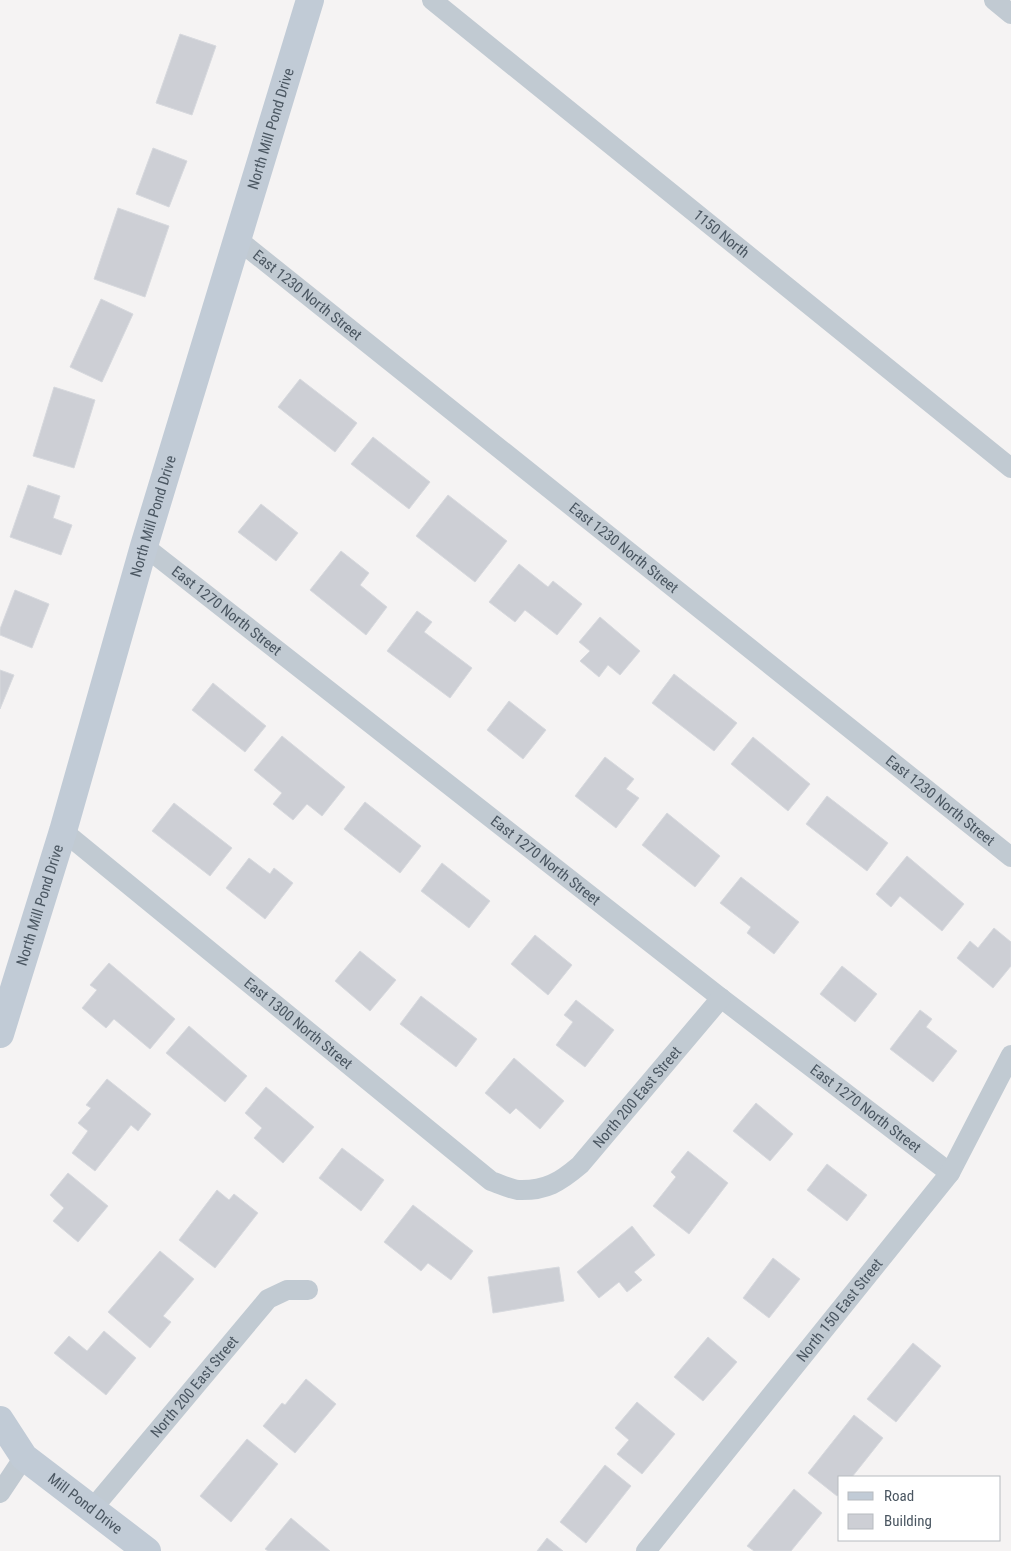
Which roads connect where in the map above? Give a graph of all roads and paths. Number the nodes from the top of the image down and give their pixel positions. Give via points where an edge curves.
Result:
1 (310, 0) edge
2 (432, 0) edge
3 (994, 0) edge
4 (1011, 14) edge
5 (237, 239) junction
6 (1011, 468) edge
7 (144, 546) junction
8 (63, 831) junction
9 (1011, 856) edge
10 (721, 998) junction
11 (0, 1034) edge
12 (1011, 1055) edge
13 (1004, 1084) edge
14 (950, 1173) junction
15 (545, 1188) joint
16 (308, 1290) dead end
17 (0, 1420) edge
18 (24, 1457) junction
19 (0, 1493) edge
20 (93, 1508) junction
21 (147, 1551) edge
22 (646, 1551) edge

1 - 5 main road, North Mill Pond Drive
2 - 6 street, 1150 North
3 - 4 street
5 - 7 main road, North Mill Pond Drive
5 - 9 street, East 1230 North Street
7 - 8 main road, North Mill Pond Drive
7 - 10 street, East 1270 North Street
8 - 11 main road, North Mill Pond Drive
8 - 15 street, East 1300 North Street via 491,1181 517,1190
10 - 14 street, East 1270 North Street
10 - 15 street, North 200 East Street via 580,1164 563,1180
12 - 13 street, North 150 East Street
13 - 14 street, North 150 East Street
14 - 22 street, North 150 East Street
16 - 20 street, North 200 East Street via 287,1290 268,1299
17 - 18 main road
18 - 19 street
18 - 20 main road, Mill Pond Drive
20 - 21 main road, Mill Pond Drive

